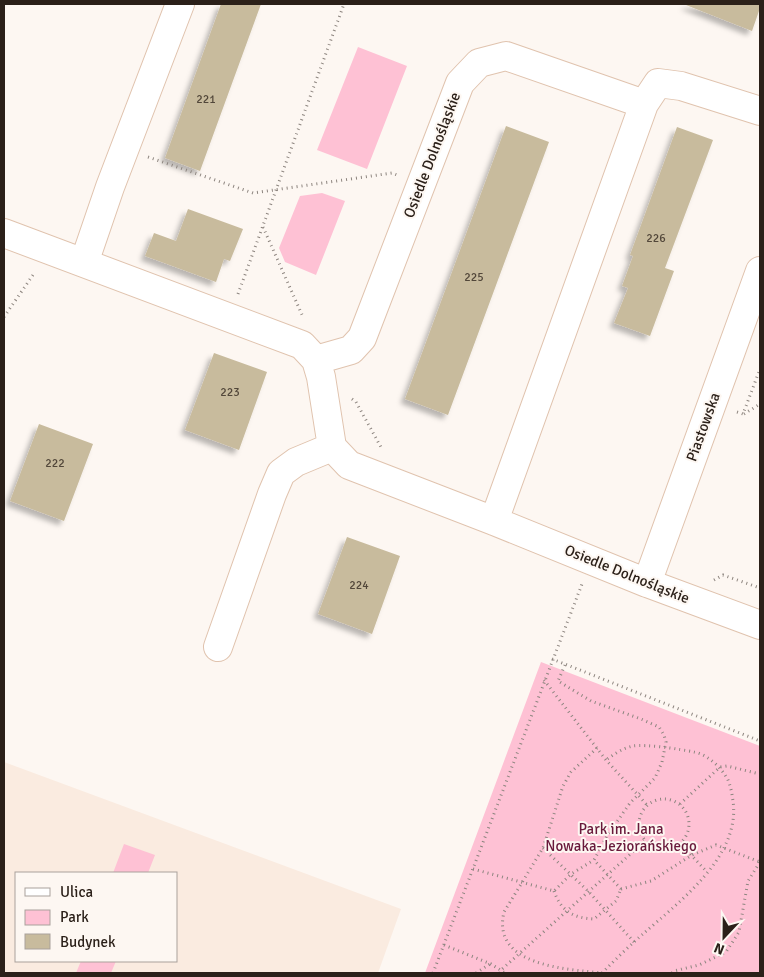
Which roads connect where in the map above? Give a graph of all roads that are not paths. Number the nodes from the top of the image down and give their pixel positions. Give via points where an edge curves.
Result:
1 (180, 4) edge
2 (644, 104) junction
3 (760, 111) edge
4 (4, 233) edge
5 (84, 263) junction
6 (760, 271) edge
7 (318, 368) junction
8 (332, 447) junction
9 (494, 521) junction
10 (647, 583) junction
11 (760, 625) edge
12 (218, 647) dead end

1 - 5 street
2 - 3 street via 658,83 681,86
2 - 7 street, Osiedle Dolnośląskie via 506,56 480,63 460,82 362,338 351,350
2 - 9 street
4 - 5 street
5 - 7 street via 302,345
6 - 10 street, Piastowska
7 - 8 street
8 - 9 street, Osiedle Dolnośląskie via 349,465
8 - 12 street via 296,462 281,473
9 - 10 street, Osiedle Dolnośląskie
10 - 11 street, Osiedle Dolnośląskie

